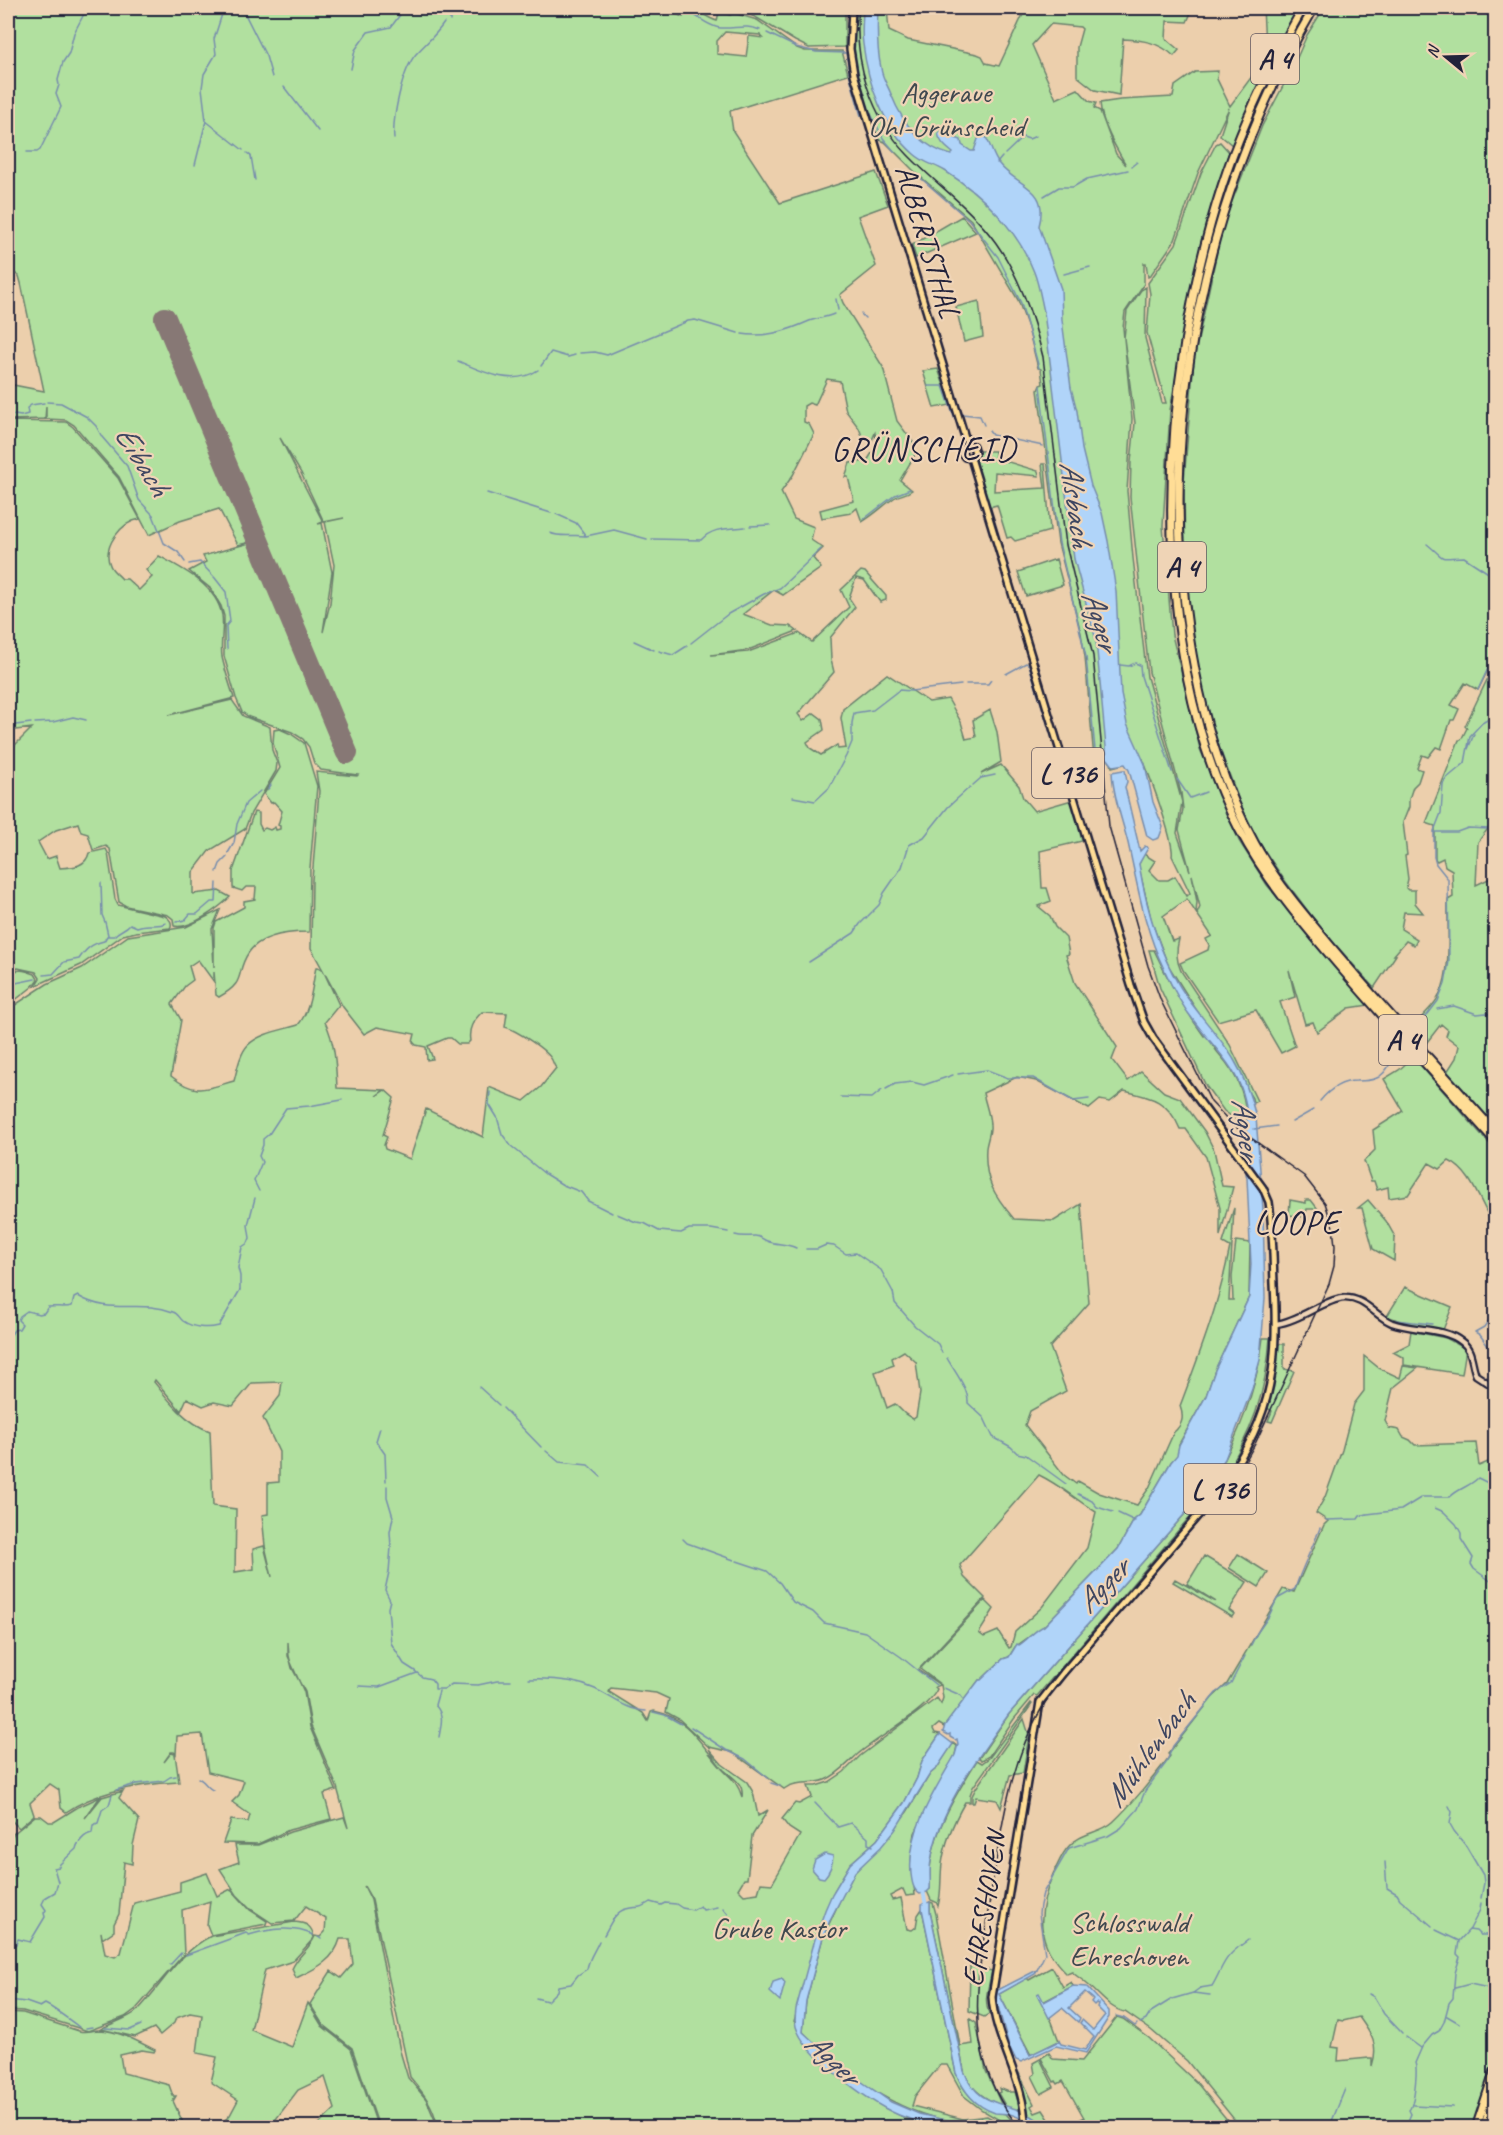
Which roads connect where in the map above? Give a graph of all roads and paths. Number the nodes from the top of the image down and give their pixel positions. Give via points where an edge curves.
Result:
1 (852, 8) edge
2 (1303, 8) edge
3 (1314, 8) edge
4 (967, 444) junction
5 (971, 458) junction
6 (1346, 969) junction
7 (1467, 1105) junction
8 (1496, 1133) edge
9 (1496, 1142) edge
10 (1276, 1324) junction
11 (1496, 1388) edge
12 (1496, 2067) edge
13 (1496, 2090) edge
14 (1025, 2125) edge
15 (1476, 2127) edge
16 (1484, 2127) edge

1 - 4 main road, ALBERTSTHAL / L 136 via 850,49 854,74
2 - 6 highway, A 4 via 1250,113 1222,185 1205,245 1175,413 1172,544 1186,668 1215,775 1238,828 1264,870 1297,916
3 - 6 highway, A 4 via 1259,115 1205,279 1183,414 1181,548 1195,670 1222,772 1245,824 1275,875
4 - 5 main road, L 136 via 975,449
4 - 5 main road, L 136 via 962,453
5 - 10 main road, L 136 via 1144,1022 1263,1188 1269,1202
6 - 7 highway, A 4
7 - 8 highway, A 4
7 - 9 highway, A 4
10 - 11 main road via 1339,1298 1353,1298 1390,1322 1459,1340 1470,1351 1476,1375
10 - 14 main road, EHRESHOVEN / L 136 via 1266,1405 1247,1449 1214,1498 1040,1702 992,1997 1019,2089
12 - 15 highway
13 - 16 highway

